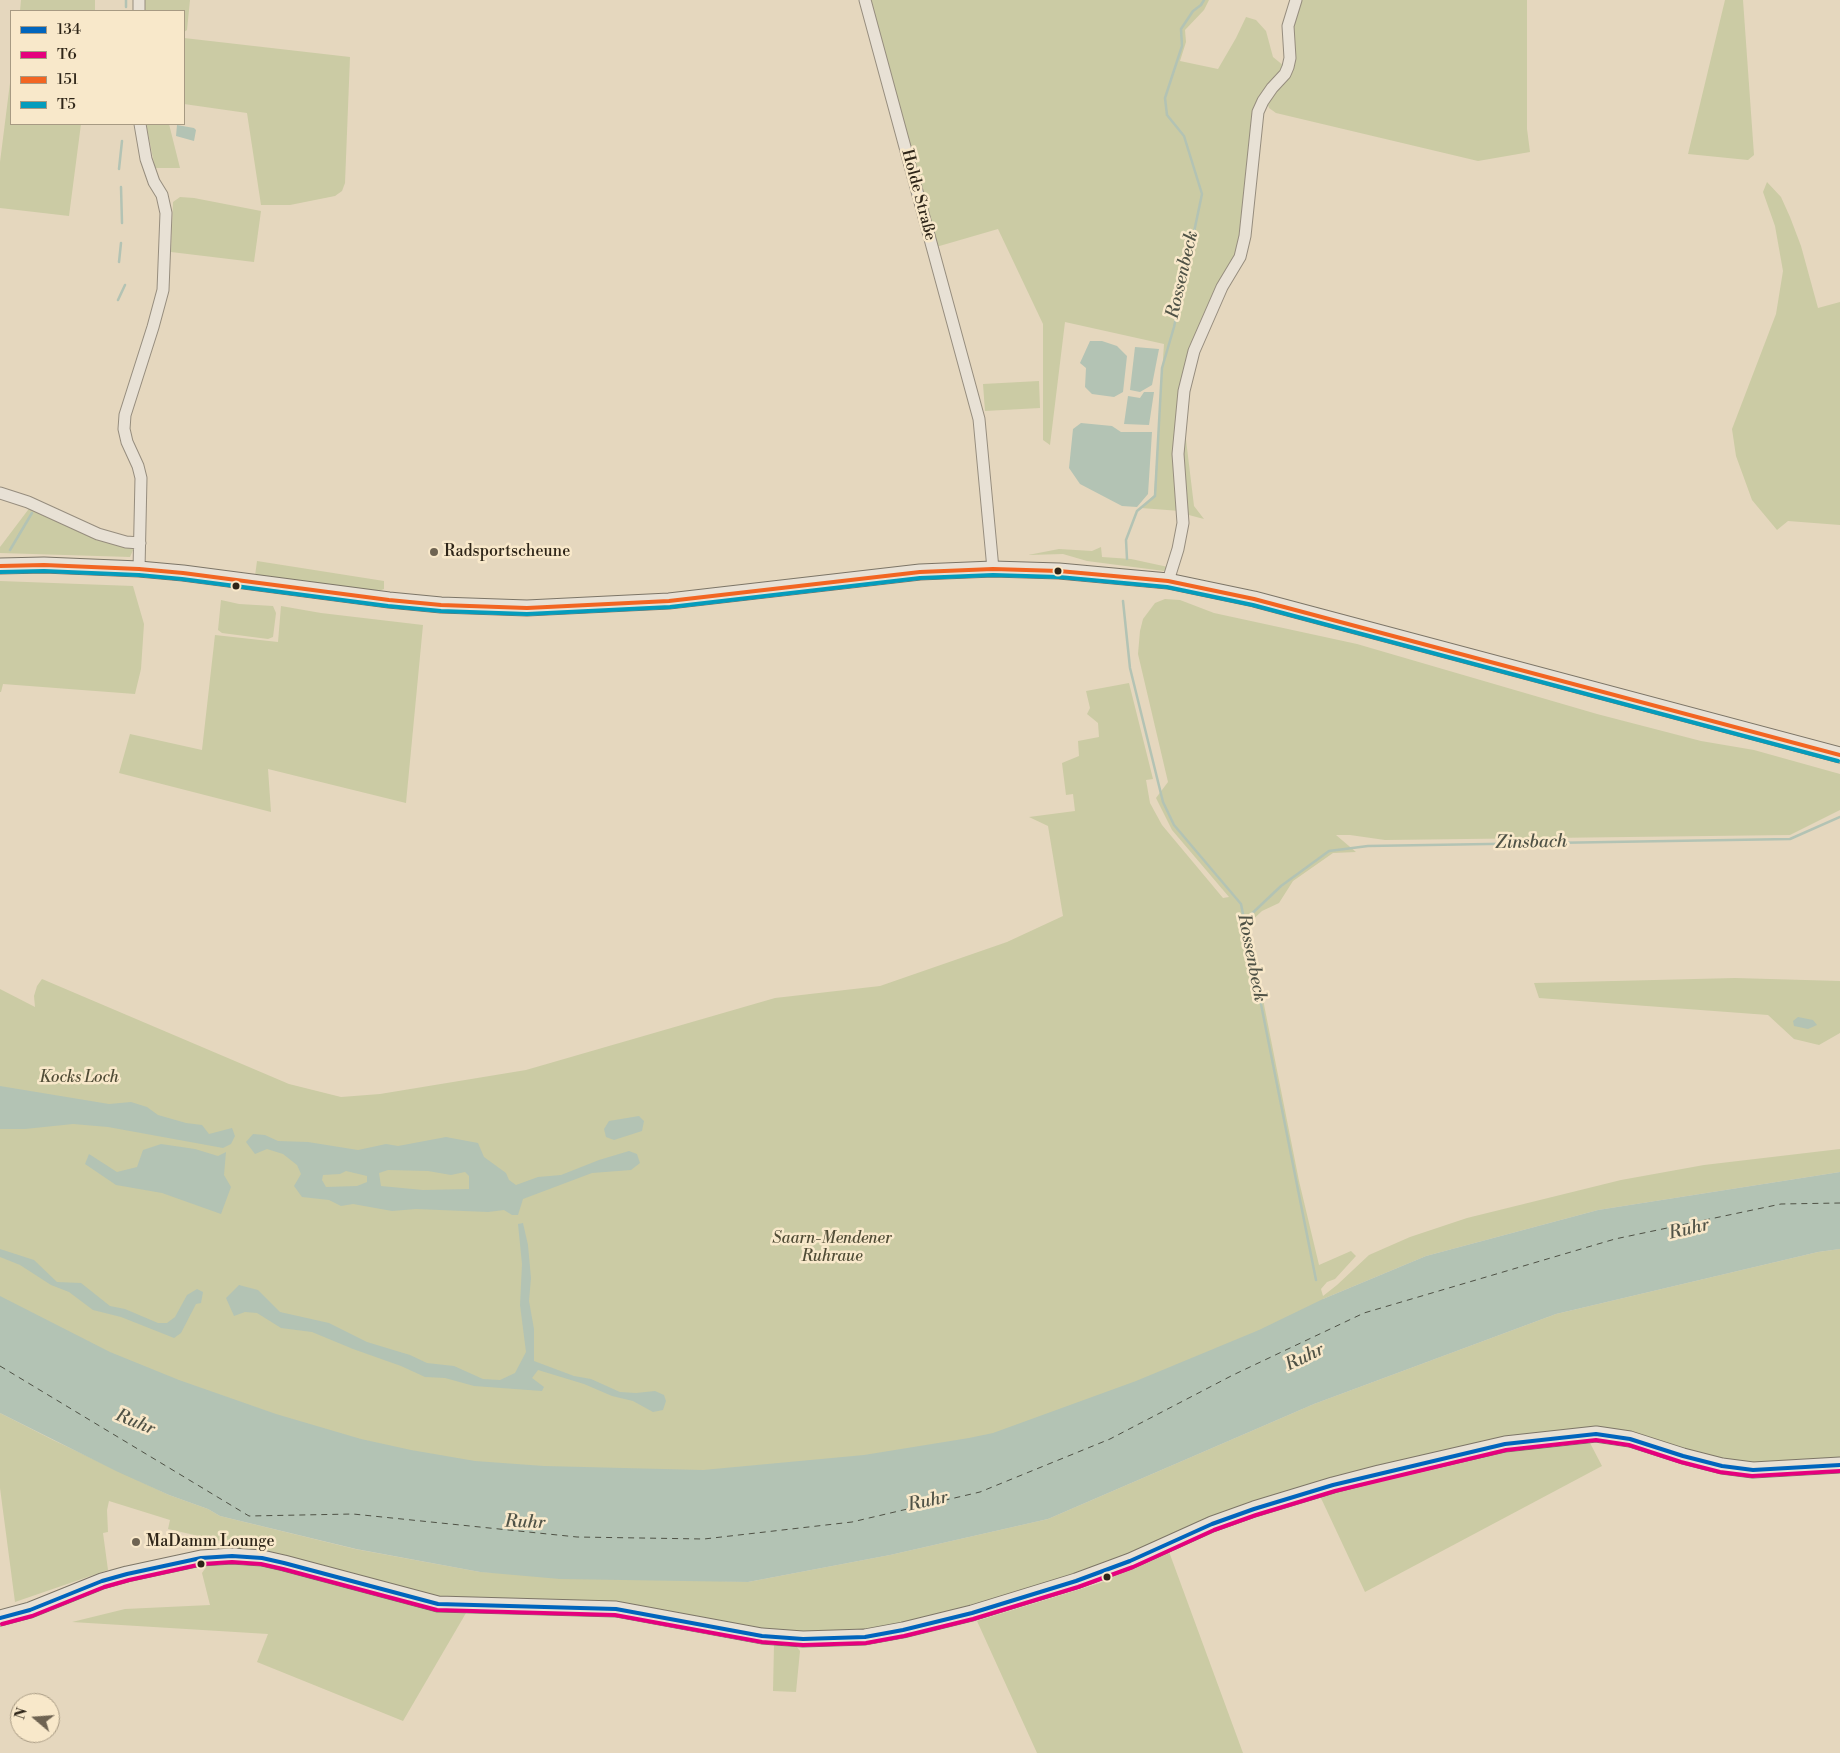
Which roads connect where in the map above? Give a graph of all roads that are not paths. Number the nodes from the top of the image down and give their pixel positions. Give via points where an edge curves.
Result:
1 (865, 0) edge
2 (1296, 0) edge
3 (140, 125) edge
4 (0, 494) edge
5 (140, 543) junction
6 (0, 566) edge
7 (139, 569) junction
8 (993, 569) junction
9 (1168, 581) junction
10 (1840, 755) edge
11 (1840, 1465) edge
12 (0, 1618) edge

1 - 8 street, Holde Straße via 978,419
2 - 9 street via 1288,26 1288,67 1258,112 1240,257 1222,287 1194,351 1184,391 1178,454 1183,523
3 - 5 street via 146,159 162,195 166,213 163,290 125,415 127,442 141,478
4 - 5 street via 28,502 98,534
5 - 7 street
6 - 7 main road
7 - 8 main road via 389,600 526,608 669,601 902,574
8 - 9 main road via 1059,571
9 - 10 main road via 1254,599
11 - 12 main road via 1753,1470 1722,1466 1630,1439 1596,1434 1505,1444 1316,1490 1212,1524 1076,1581 972,1613 865,1636 803,1639 762,1636 616,1609 438,1604 284,1563 232,1556 126,1574

